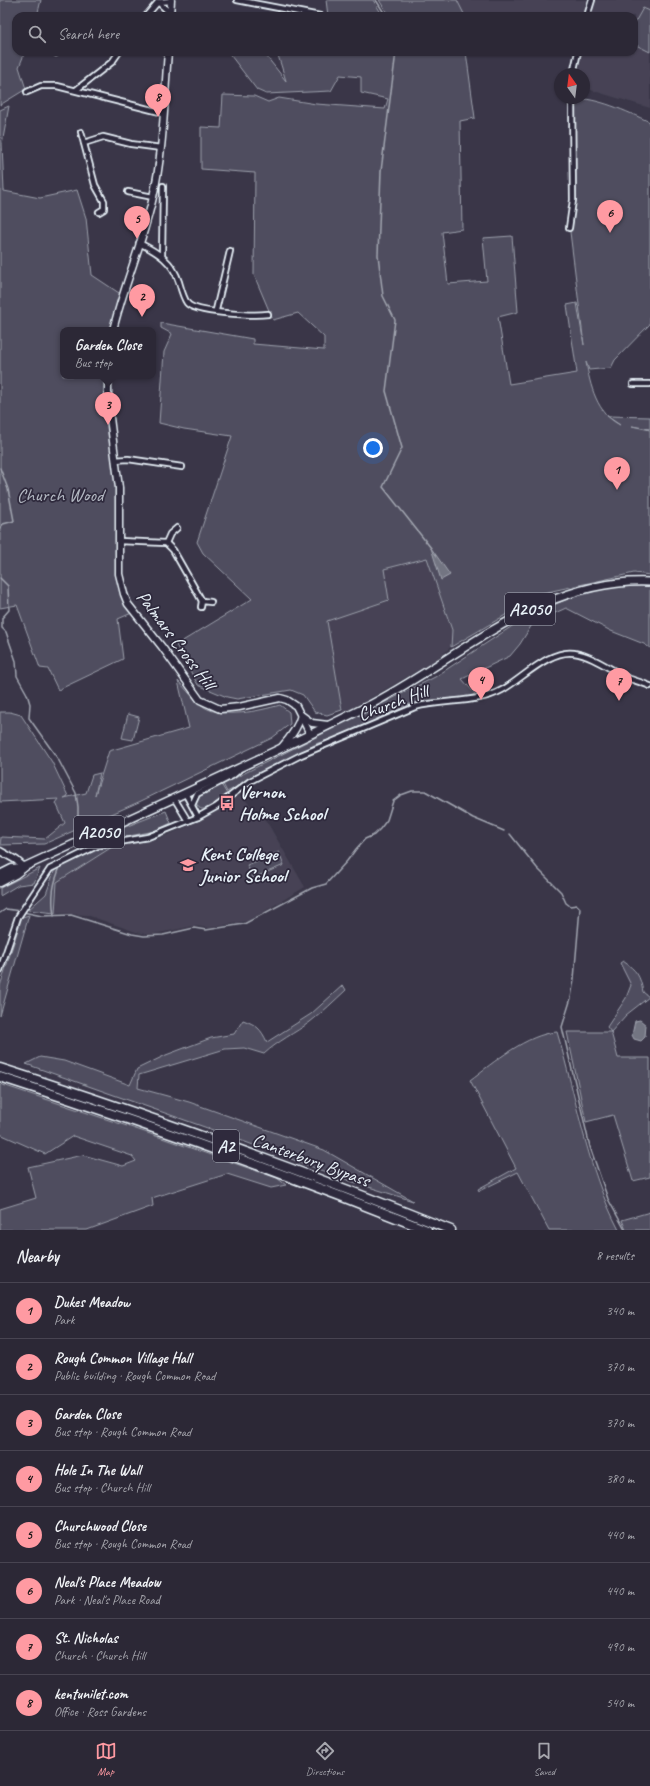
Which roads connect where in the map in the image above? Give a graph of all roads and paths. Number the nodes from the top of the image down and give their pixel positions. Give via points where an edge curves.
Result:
1 (171, 0) edge
2 (237, 0) edge
3 (592, 0) edge
4 (158, 2) junction
5 (590, 7) junction
6 (149, 12) edge
7 (168, 12) edge
8 (170, 12) edge
9 (299, 12) edge
10 (587, 12) edge
11 (588, 12) edge
12 (116, 56) edge
13 (168, 56) edge
14 (577, 56) edge
15 (574, 68) edge
16 (76, 90) junction
17 (27, 92) dead end
18 (572, 104) edge
19 (164, 113) junction
20 (81, 132) dead end
21 (84, 143) junction
22 (161, 148) junction
23 (163, 186) dead end
24 (128, 192) dead end
25 (153, 199) junction
26 (162, 201) junction
27 (99, 212) dead end
28 (569, 228) dead end
29 (139, 244) junction
30 (230, 251) dead end
31 (162, 256) junction
32 (216, 310) junction
33 (268, 314) dead end
34 (114, 327) edge
35 (108, 379) edge
36 (633, 384) dead end
37 (650, 384) edge
38 (115, 460) junction
39 (182, 467) dead end
40 (177, 528) dead end
41 (119, 541) junction
42 (166, 543) junction
43 (650, 582) edge
44 (202, 601) junction
45 (211, 602) dead end
46 (201, 607) dead end
47 (650, 686) edge
48 (301, 714) junction
49 (328, 725) junction
50 (310, 734) junction
51 (281, 748) junction
52 (242, 767) junction
53 (185, 793) junction
54 (174, 798) junction
55 (192, 805) junction
56 (198, 817) junction
57 (188, 821) junction
58 (0, 851) edge
59 (24, 867) junction
60 (0, 875) edge
61 (0, 882) edge
62 (0, 970) edge
63 (0, 1068) edge
64 (0, 1077) edge
65 (427, 1230) edge
66 (451, 1230) edge

1 - 4 street
1 - 8 street
2 - 9 street
3 - 5 street
4 - 6 street
4 - 7 street
5 - 10 street
5 - 11 street
12 - 16 street
13 - 19 street
14 - 15 street
16 - 17 street via 41,86
16 - 19 street
18 - 28 street via 574,200
19 - 22 street
20 - 21 street
21 - 22 street via 103,137
21 - 27 street via 95,185 104,201 104,209
22 - 25 street
23 - 26 street
24 - 25 street
25 - 26 street
25 - 29 street
26 - 31 street
29 - 31 street
29 - 34 street
30 - 32 street
31 - 32 street via 176,271 183,296 189,305
32 - 33 street via 230,314
35 - 38 street
36 - 37 street
38 - 39 street via 128,459
38 - 41 street via 119,488
40 - 42 street via 170,534
41 - 42 street
41 - 48 street, Palmars Cross Hill via 119,574 128,604 200,700 220,708 283,698 296,706
42 - 44 street via 179,560
43 - 49 main road, A2050 via 614,583 583,589 537,605 402,688
44 - 45 street
44 - 46 street
47 - 56 street, Church Hill via 583,655 567,652 546,660 493,694 415,707 301,754 250,782
48 - 49 street via 312,723
48 - 50 street, Palmars Cross Hill
48 - 51 street via 300,722
49 - 50 main road, A2050
50 - 51 main road, A2050
51 - 52 main road, A2050
52 - 53 main road, A2050
52 - 55 street via 232,776 197,794
53 - 54 main road, A2050
53 - 55 street
54 - 57 street
54 - 59 main road, A2050
55 - 56 street
56 - 57 street, Church Hill
57 - 62 street, Church Hill via 148,837 97,846 50,869 20,914
58 - 59 street
59 - 60 highway
59 - 61 highway
63 - 66 highway, Canterbury Bypass / A2 via 284,1166
64 - 65 highway, Canterbury Bypass / A2 via 273,1171

